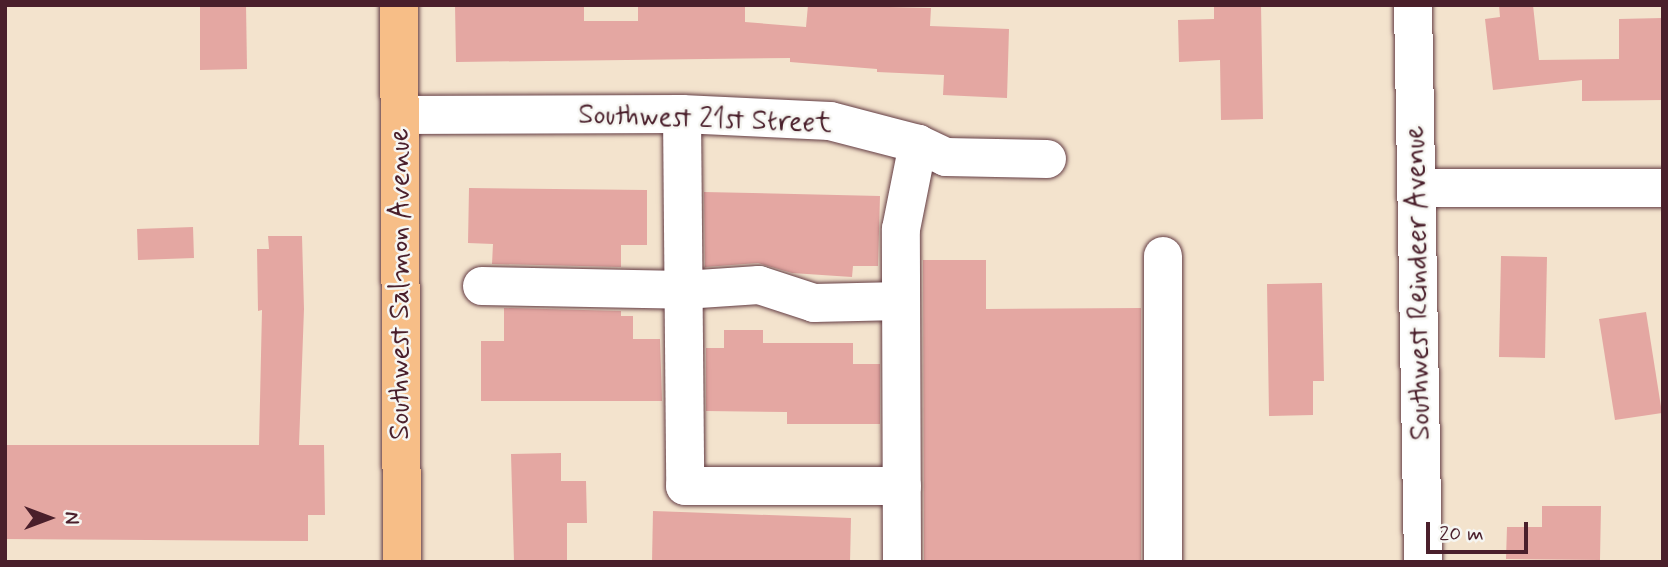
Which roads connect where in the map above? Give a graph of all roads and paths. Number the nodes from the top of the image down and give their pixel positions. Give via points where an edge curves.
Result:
1 (399, 5) edge
2 (1413, 5) edge
3 (682, 114) junction
4 (400, 115) junction
5 (918, 144) junction
6 (1047, 159) dead end
7 (1417, 188) junction
8 (1663, 188) edge
9 (1163, 256) dead end
10 (482, 286) dead end
11 (684, 290) junction
12 (901, 301) junction
13 (902, 486) junction
14 (402, 562) edge
15 (902, 562) edge
16 (1163, 562) edge
17 (1423, 562) edge

1 - 4 main road, Southwest Salmon Avenue
2 - 7 street, Southwest Reindeer Avenue
3 - 4 street, Southwest 21st Street
3 - 5 street, Southwest 21st Street via 830,121
3 - 11 street
4 - 14 main road, Southwest Salmon Avenue
5 - 6 street, Southwest 21st Street via 946,157
5 - 12 street via 901,229
7 - 8 street
7 - 17 street, Southwest Reindeer Avenue
9 - 16 street
10 - 11 street
11 - 12 street via 760,285 814,303
11 - 13 street via 685,486
12 - 13 street
13 - 15 street

